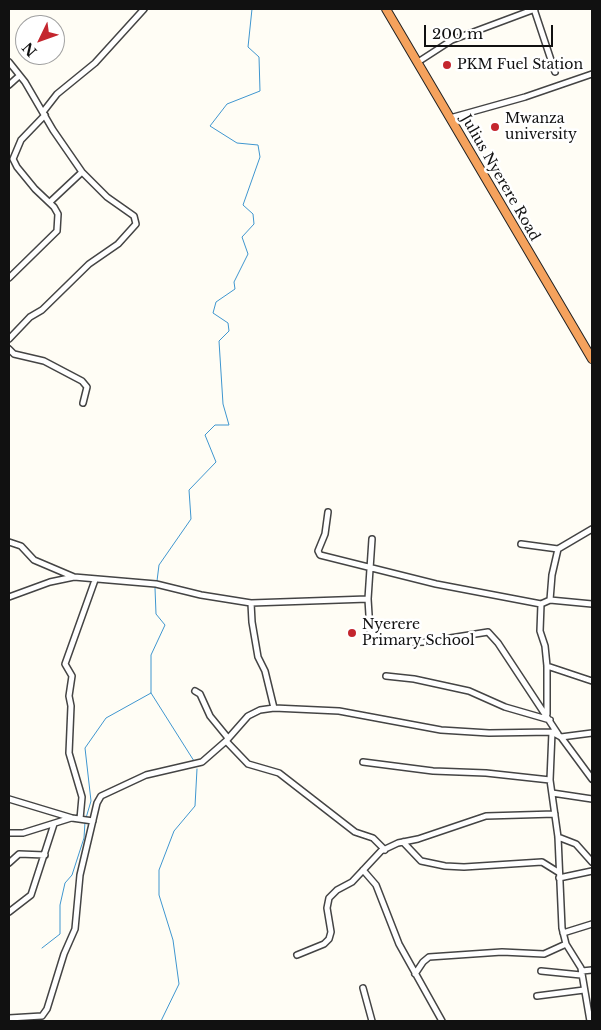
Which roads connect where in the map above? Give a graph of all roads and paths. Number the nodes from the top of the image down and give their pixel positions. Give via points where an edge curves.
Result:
1 (144, 9) edge
2 (386, 9) edge
3 (532, 9) edge
4 (9, 62) edge
5 (418, 62) junction
6 (555, 72) dead end
7 (592, 74) edge
8 (19, 76) junction
9 (9, 85) edge
10 (44, 113) junction
11 (450, 118) junction
12 (82, 172) junction
13 (50, 202) junction
14 (9, 278) edge
15 (9, 339) edge
16 (9, 349) edge
17 (592, 359) edge
18 (83, 403) dead end
19 (328, 512) dead end
20 (592, 529) edge
21 (372, 539) dead end
22 (9, 542) edge
23 (521, 544) dead end
24 (558, 549) junction
25 (370, 568) junction
26 (74, 577) junction
27 (95, 580) junction
28 (9, 597) edge
29 (368, 599) junction
30 (550, 600) junction
31 (251, 603) junction
32 (541, 604) junction
33 (592, 604) edge
34 (547, 666) junction
35 (386, 676) dead end
36 (592, 681) edge
37 (195, 691) dead end
38 (274, 708) junction
39 (547, 714) junction
40 (550, 720) junction
41 (552, 732) junction
42 (592, 734) edge
43 (560, 735) junction
44 (227, 739) junction
45 (363, 762) dead end
46 (592, 778) edge
47 (550, 780) junction
48 (552, 793) junction
49 (9, 799) edge
50 (592, 799) edge
51 (555, 814) junction
52 (72, 818) junction
53 (80, 819) junction
54 (92, 820) junction
55 (54, 824) junction
56 (9, 833) edge
57 (558, 837) junction
58 (403, 842) junction
59 (384, 850) junction
60 (45, 856) junction
61 (592, 862) edge
62 (9, 863) edge
63 (363, 870) junction
64 (592, 871) edge
65 (558, 875) junction
66 (9, 912) edge
67 (592, 924) edge
68 (563, 933) junction
69 (566, 944) junction
70 (297, 955) dead end
71 (592, 970) edge
72 (541, 972) dead end
73 (582, 973) junction
74 (415, 974) junction
75 (363, 988) dead end
76 (584, 990) junction
77 (537, 996) dead end
78 (23, 1016) junction
79 (9, 1018) edge
80 (41, 1018) edge
81 (29, 1021) edge
82 (372, 1021) edge
83 (442, 1021) edge
84 (590, 1021) edge

1 - 10 street via 95,63 57,94
2 - 5 highway, Julius Nyerere Road
3 - 5 street via 452,40
3 - 6 street
4 - 8 street
5 - 11 highway, Julius Nyerere Road
7 - 11 street via 524,98
8 - 9 street
8 - 10 street
10 - 12 street
10 - 13 street via 22,140 13,159 35,189
11 - 17 highway, Julius Nyerere Road
12 - 13 street
12 - 15 street via 107,197 134,216 136,224 118,244 89,264
13 - 14 street via 58,214 57,231
16 - 18 street via 14,354 44,361 82,381 87,387
19 - 25 street via 318,554
20 - 24 street
21 - 25 street
22 - 26 street via 21,546 34,560
23 - 24 street
24 - 30 street
25 - 29 street
25 - 32 street
26 - 27 street
26 - 28 street
27 - 31 street via 149,583
27 - 53 street via 65,664 72,676 70,753 82,797
29 - 31 street
29 - 39 street via 373,639 388,643 426,642 488,632
30 - 32 street
30 - 33 street
31 - 38 street via 258,657
32 - 34 street via 540,631 546,646
34 - 36 street
34 - 39 street
35 - 40 street via 469,691 505,707
37 - 44 street
38 - 41 street via 339,711 441,730
38 - 44 street via 248,716
39 - 40 street
40 - 43 street
41 - 43 street
41 - 47 street
42 - 43 street
43 - 46 street
44 - 54 street via 202,762 146,775 101,796
44 - 59 street via 248,764 279,773 355,832 373,838
45 - 47 street
47 - 48 street
48 - 50 street
48 - 51 street
49 - 52 street
51 - 57 street
51 - 58 street via 486,816
52 - 53 street
52 - 55 street
53 - 54 street
54 - 80 street via 80,874 74,929
55 - 56 street via 23,833
55 - 60 street
57 - 61 street via 576,844
57 - 65 street
58 - 59 street
58 - 65 street via 421,861 464,867 542,862
59 - 63 street
60 - 62 street via 20,854
60 - 66 street via 31,895
63 - 70 street via 330,898 327,908 329,939
63 - 74 street via 376,885 399,944
64 - 65 street
65 - 68 street
67 - 68 street
68 - 69 street
69 - 73 street
69 - 74 street via 544,954 502,952 429,957
71 - 73 street
72 - 73 street
73 - 76 street
74 - 83 street
75 - 82 street
76 - 77 street
76 - 84 street
78 - 79 street
78 - 80 street
78 - 81 street

